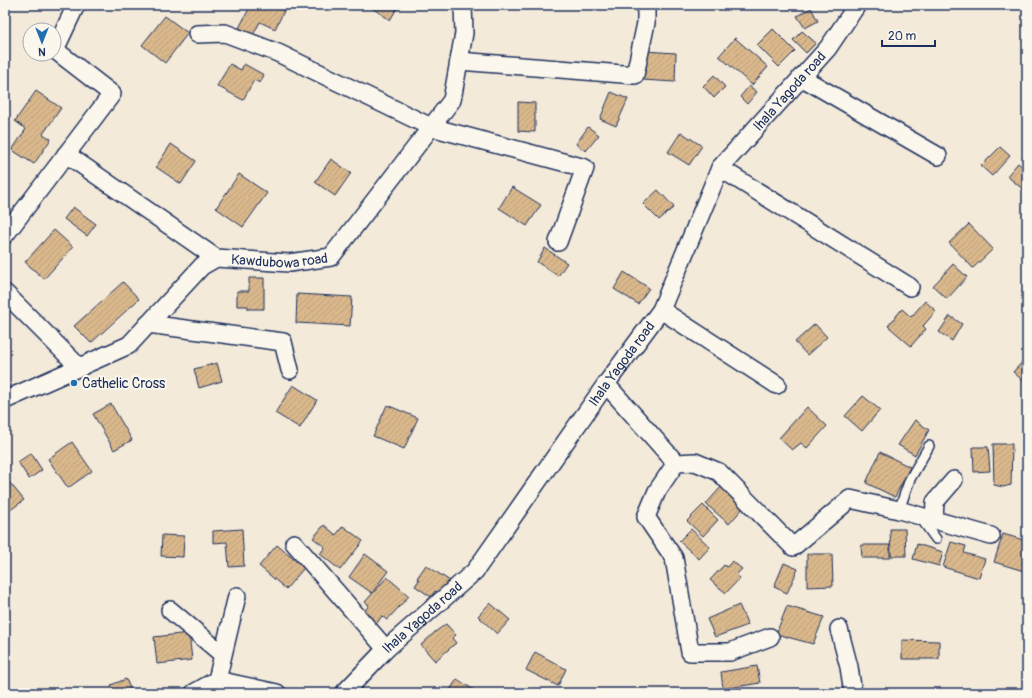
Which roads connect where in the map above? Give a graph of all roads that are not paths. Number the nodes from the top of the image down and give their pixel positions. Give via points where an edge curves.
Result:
1 (76, 5) edge
2 (463, 5) edge
3 (646, 5) edge
4 (857, 5) edge
5 (197, 34) dead end
6 (459, 61) junction
7 (801, 78) junction
8 (431, 127) junction
9 (66, 154) junction
10 (938, 156) dead end
11 (720, 168) junction
12 (5, 235) edge
13 (558, 242) dead end
14 (216, 258) junction
15 (910, 287) dead end
16 (5, 293) edge
17 (661, 310) junction
18 (148, 324) junction
19 (80, 368) junction
20 (290, 370) dead end
21 (606, 384) junction
22 (777, 385) dead end
23 (5, 400) edge
24 (929, 446) dead end
25 (676, 463) junction
26 (954, 480) dead end
27 (899, 510) junction
28 (926, 518) junction
29 (991, 536) dead end
30 (936, 539) dead end
31 (294, 543) dead end
32 (237, 596) dead end
33 (170, 610) dead end
34 (838, 629) dead end
35 (770, 638) dead end
36 (386, 649) junction
37 (222, 654) junction
38 (218, 680) junction
39 (194, 693) edge
40 (278, 693) edge
41 (344, 693) edge
42 (853, 693) edge

1 - 9 street via 55,50 112,94
2 - 6 street, Kawdubowa road via 464,33
3 - 6 street via 646,23 635,74
4 - 7 street, Ihala Yagoda road via 828,48
5 - 8 street via 225,33 278,52
6 - 8 street, Kawdubowa road via 452,100
7 - 10 street
7 - 11 street, Ihala Yagoda road
8 - 13 street via 585,168
8 - 14 street, Kawdubowa road via 331,258 289,263
9 - 12 street
9 - 14 street
11 - 15 street
11 - 17 street, Ihala Yagoda road
14 - 18 street, Kawdubowa road via 202,266
16 - 19 street
17 - 21 street, Ihala Yagoda road
17 - 22 street
18 - 19 street, Kawdubowa road via 130,345
18 - 20 street via 283,342
19 - 23 street, Kawdubowa road
21 - 25 street
21 - 36 street, Ihala Yagoda road via 475,571
24 - 27 lane via 910,479
25 - 27 street via 695,462 719,472 793,547 850,499
25 - 35 street via 657,491 646,517 674,558 690,652 730,652
26 - 28 street via 935,502
27 - 28 street
28 - 29 street
28 - 30 lane
31 - 36 street
32 - 37 street
33 - 37 street
34 - 42 street
36 - 41 street, Ihala Yagoda road
37 - 38 street
38 - 39 street
38 - 40 street

